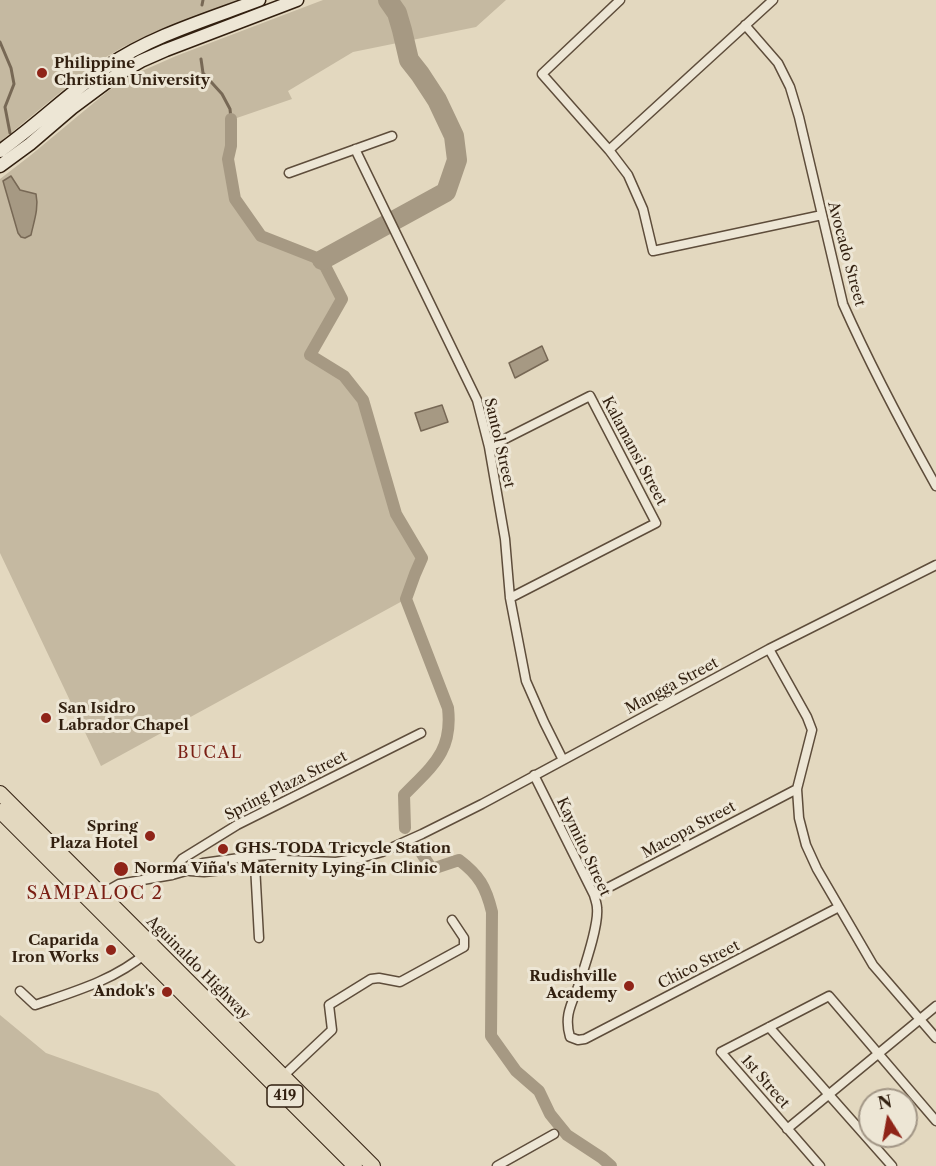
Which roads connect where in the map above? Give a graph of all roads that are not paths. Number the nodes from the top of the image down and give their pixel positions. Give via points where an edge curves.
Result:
1 (259, 0) edge
2 (297, 0) edge
3 (620, 0) edge
4 (773, 0) edge
5 (745, 25) junction
6 (392, 136) dead end
7 (355, 149) junction
8 (609, 150) junction
9 (0, 151) edge
10 (0, 166) edge
11 (289, 173) dead end
12 (822, 215) junction
13 (489, 447) junction
14 (936, 486) edge
15 (936, 565) edge
16 (510, 598) junction
17 (769, 649) junction
18 (421, 733) dead end
19 (563, 760) junction
20 (534, 776) junction
21 (797, 789) junction
22 (0, 793) edge
23 (0, 811) edge
24 (286, 860) junction
25 (255, 865) junction
26 (186, 871) junction
27 (172, 875) junction
28 (594, 895) junction
29 (94, 897) junction
30 (839, 907) junction
31 (452, 920) dead end
32 (259, 938) dead end
33 (148, 950) junction
34 (20, 991) dead end
35 (936, 1006) edge
36 (920, 1019) junction
37 (769, 1027) junction
38 (570, 1037) joint
39 (936, 1038) edge
40 (878, 1054) junction
41 (278, 1080) junction
42 (829, 1094) junction
43 (936, 1121) edge
44 (787, 1128) junction
45 (554, 1134) dead end
46 (355, 1166) edge
47 (373, 1166) edge
48 (497, 1166) edge
49 (820, 1166) edge
50 (892, 1166) edge

1 - 9 main road via 134,50 107,66
2 - 10 main road via 141,61 106,82
3 - 8 street via 542,74
4 - 5 street
5 - 8 street
5 - 12 street, Avocado Street via 778,63 790,87
6 - 7 street
7 - 11 street
7 - 13 street, Santol Street via 477,400
8 - 12 street via 628,175 644,209 653,251
12 - 14 street, Avocado Street via 843,304
13 - 16 street, Santol Street via 505,539
13 - 16 street, Kalamansi Street via 590,396 656,523
15 - 17 street, Mangga Street
16 - 19 street, Santol Street via 526,681
17 - 19 street, Mangga Street
17 - 21 street via 812,730
18 - 27 street, Spring Plaza Street via 237,825 182,859
19 - 20 street, Mangga Street
20 - 24 street, Mangga Street via 382,852 336,862
20 - 28 street, Kaymito Street
21 - 28 street, Macopa Street
21 - 30 street via 806,845
22 - 29 main road, Aguinaldo Highway / 419
23 - 29 main road, Aguinaldo Highway / 419
24 - 25 street
24 - 26 street via 276,855 254,856 203,863
25 - 26 street
25 - 32 street
26 - 27 street
27 - 29 street via 119,884
28 - 38 street, Kaymito Street via 596,925 567,1016
29 - 33 main road, Aguinaldo Highway / 419
30 - 36 street via 873,965
30 - 38 street, Chico Street via 585,1039
31 - 41 street via 464,938 464,947 400,982 371,979 329,1005 332,1030
33 - 34 street via 136,962 97,983 35,1005
33 - 41 main road, Aguinaldo Highway / 419
35 - 36 street
36 - 39 street
36 - 40 street
37 - 40 street, 1st Street via 828,996
37 - 42 street
37 - 44 street, 1st Street via 721,1052
40 - 42 street
40 - 43 street
41 - 46 main road, Aguinaldo Highway / 419
41 - 47 main road, Aguinaldo Highway / 419
42 - 44 street
42 - 50 street
44 - 49 street, 1st Street
45 - 48 street

